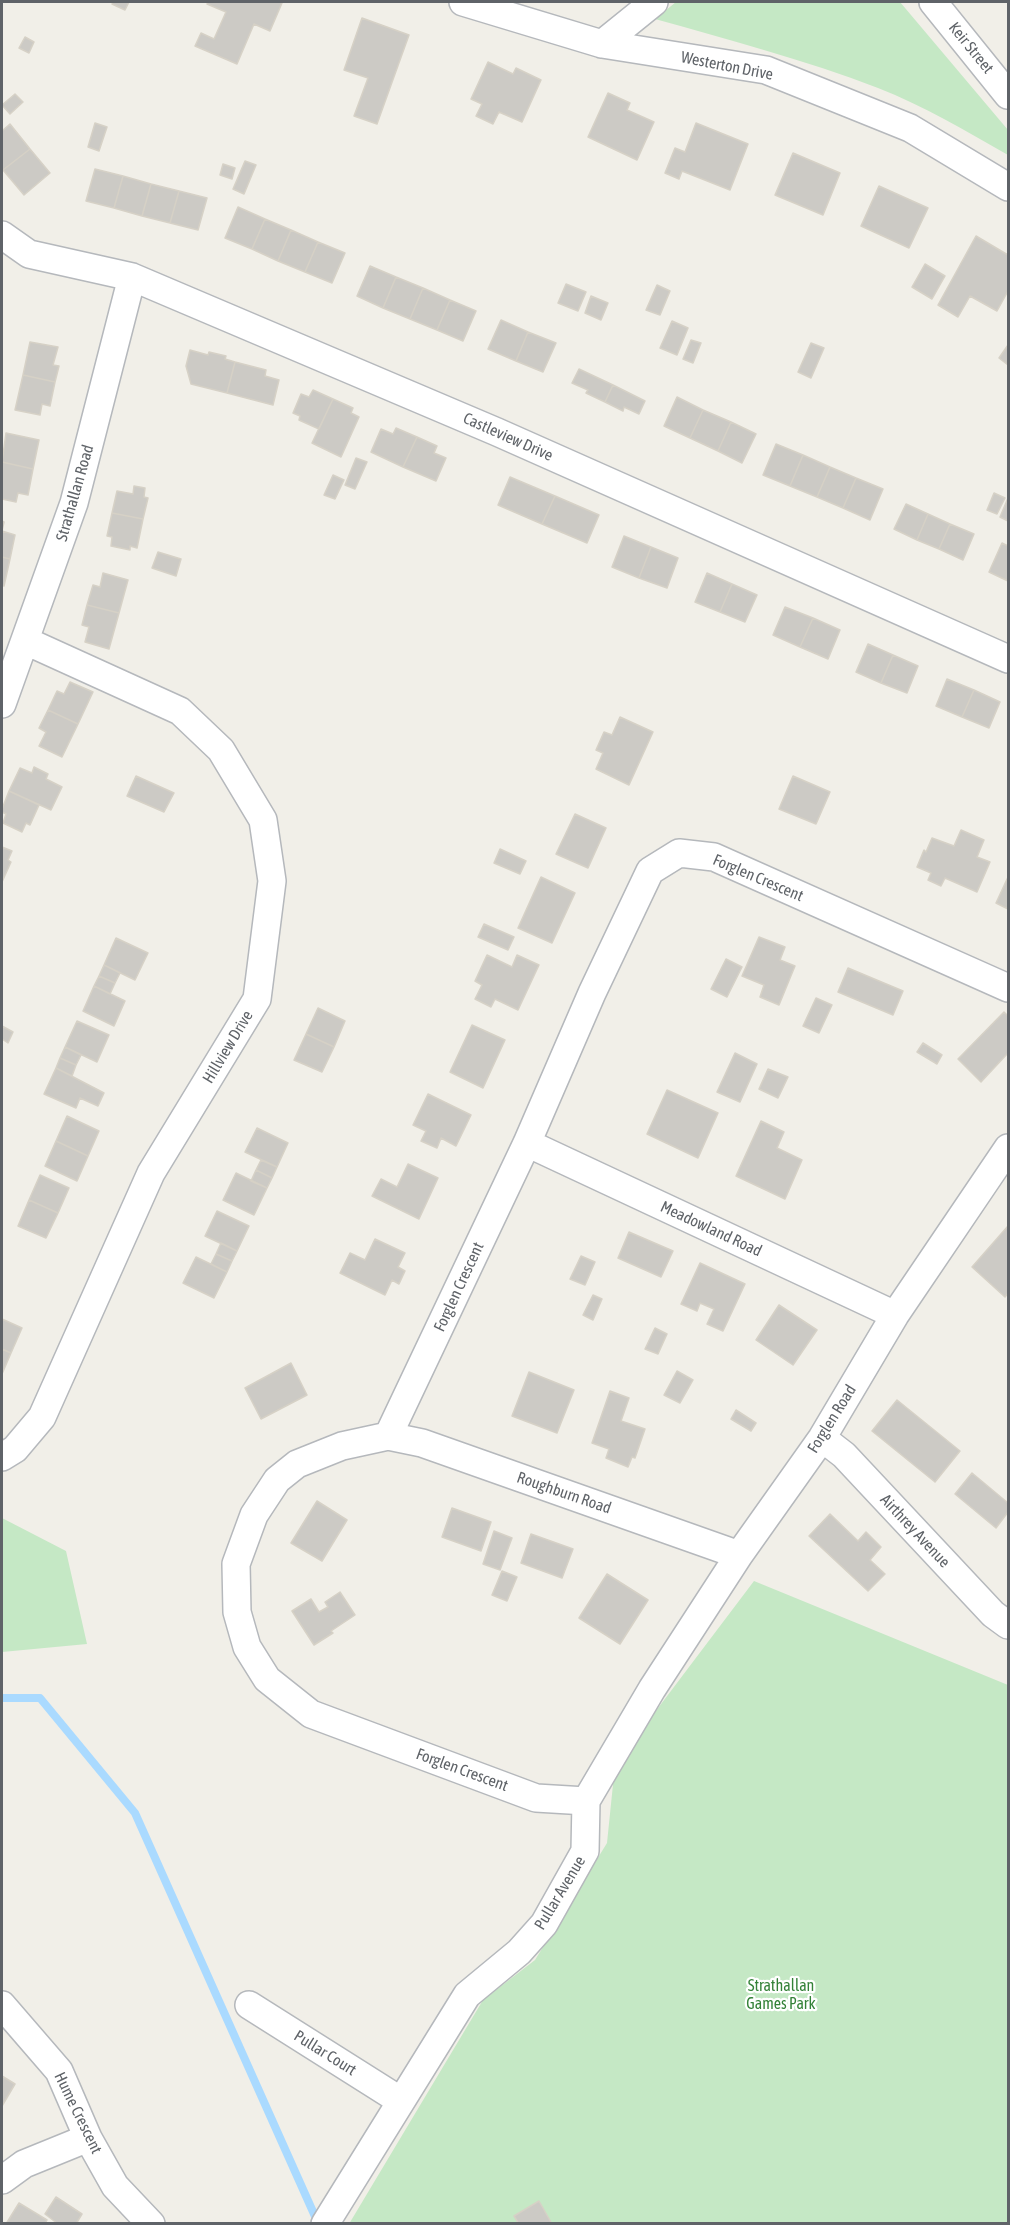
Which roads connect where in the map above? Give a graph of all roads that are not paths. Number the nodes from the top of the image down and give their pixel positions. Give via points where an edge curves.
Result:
1 (464, 2) edge
2 (654, 2) edge
3 (933, 2) edge
4 (602, 44) junction
5 (1008, 95) edge
6 (1008, 187) edge
7 (2, 235) edge
8 (132, 277) junction
9 (26, 641) junction
10 (1008, 659) edge
11 (2, 704) edge
12 (1008, 988) edge
13 (527, 1143) junction
14 (1008, 1148) edge
15 (895, 1315) junction
16 (388, 1436) junction
17 (822, 1438) junction
18 (2, 1457) edge
19 (739, 1555) junction
20 (1003, 1613) edge
21 (652, 1689) joint
22 (586, 1801) junction
23 (2, 2005) edge
24 (249, 2005) dead end
25 (401, 2101) junction
26 (88, 2138) junction
27 (2, 2180) edge
28 (151, 2223) edge
29 (325, 2223) edge

1 - 4 street, Westerton Drive
2 - 4 street
3 - 5 street, Keir Street
4 - 6 street, Westerton Drive via 766,70 910,128
7 - 8 street, Castleview Drive via 29,254
8 - 9 street, Strathallan Road via 74,503
8 - 10 street, Castleview Drive via 497,432
9 - 11 street, Strathallan Road
9 - 18 street, Hillview Drive via 180,711 221,750 263,820 272,880 257,999 151,1173 42,1417 15,1449
12 - 13 street, Forglen Crescent via 714,857 679,853 650,871
13 - 15 street, Meadowland Road
13 - 16 street, Forglen Crescent
14 - 15 street, Forglen Road
15 - 17 street, Forglen Road
16 - 19 street, Roughburn Road via 422,1443
16 - 22 street, Forglen Crescent via 342,1446 297,1464 277,1480 254,1515 236,1564 237,1612 247,1647 267,1679 311,1714 536,1798
17 - 19 street, Forglen Road
17 - 20 street, Airthrey Avenue via 844,1455
19 - 21 street, Forglen Road
21 - 22 street, Pullar Avenue
22 - 25 street, Pullar Avenue via 585,1851 544,1924 519,1952 467,1995
23 - 26 street, Hume Crescent via 59,2071
24 - 25 street, Pullar Court
25 - 29 street, Pullar Avenue
26 - 27 street via 24,2164
26 - 28 street, Hume Crescent via 115,2186

